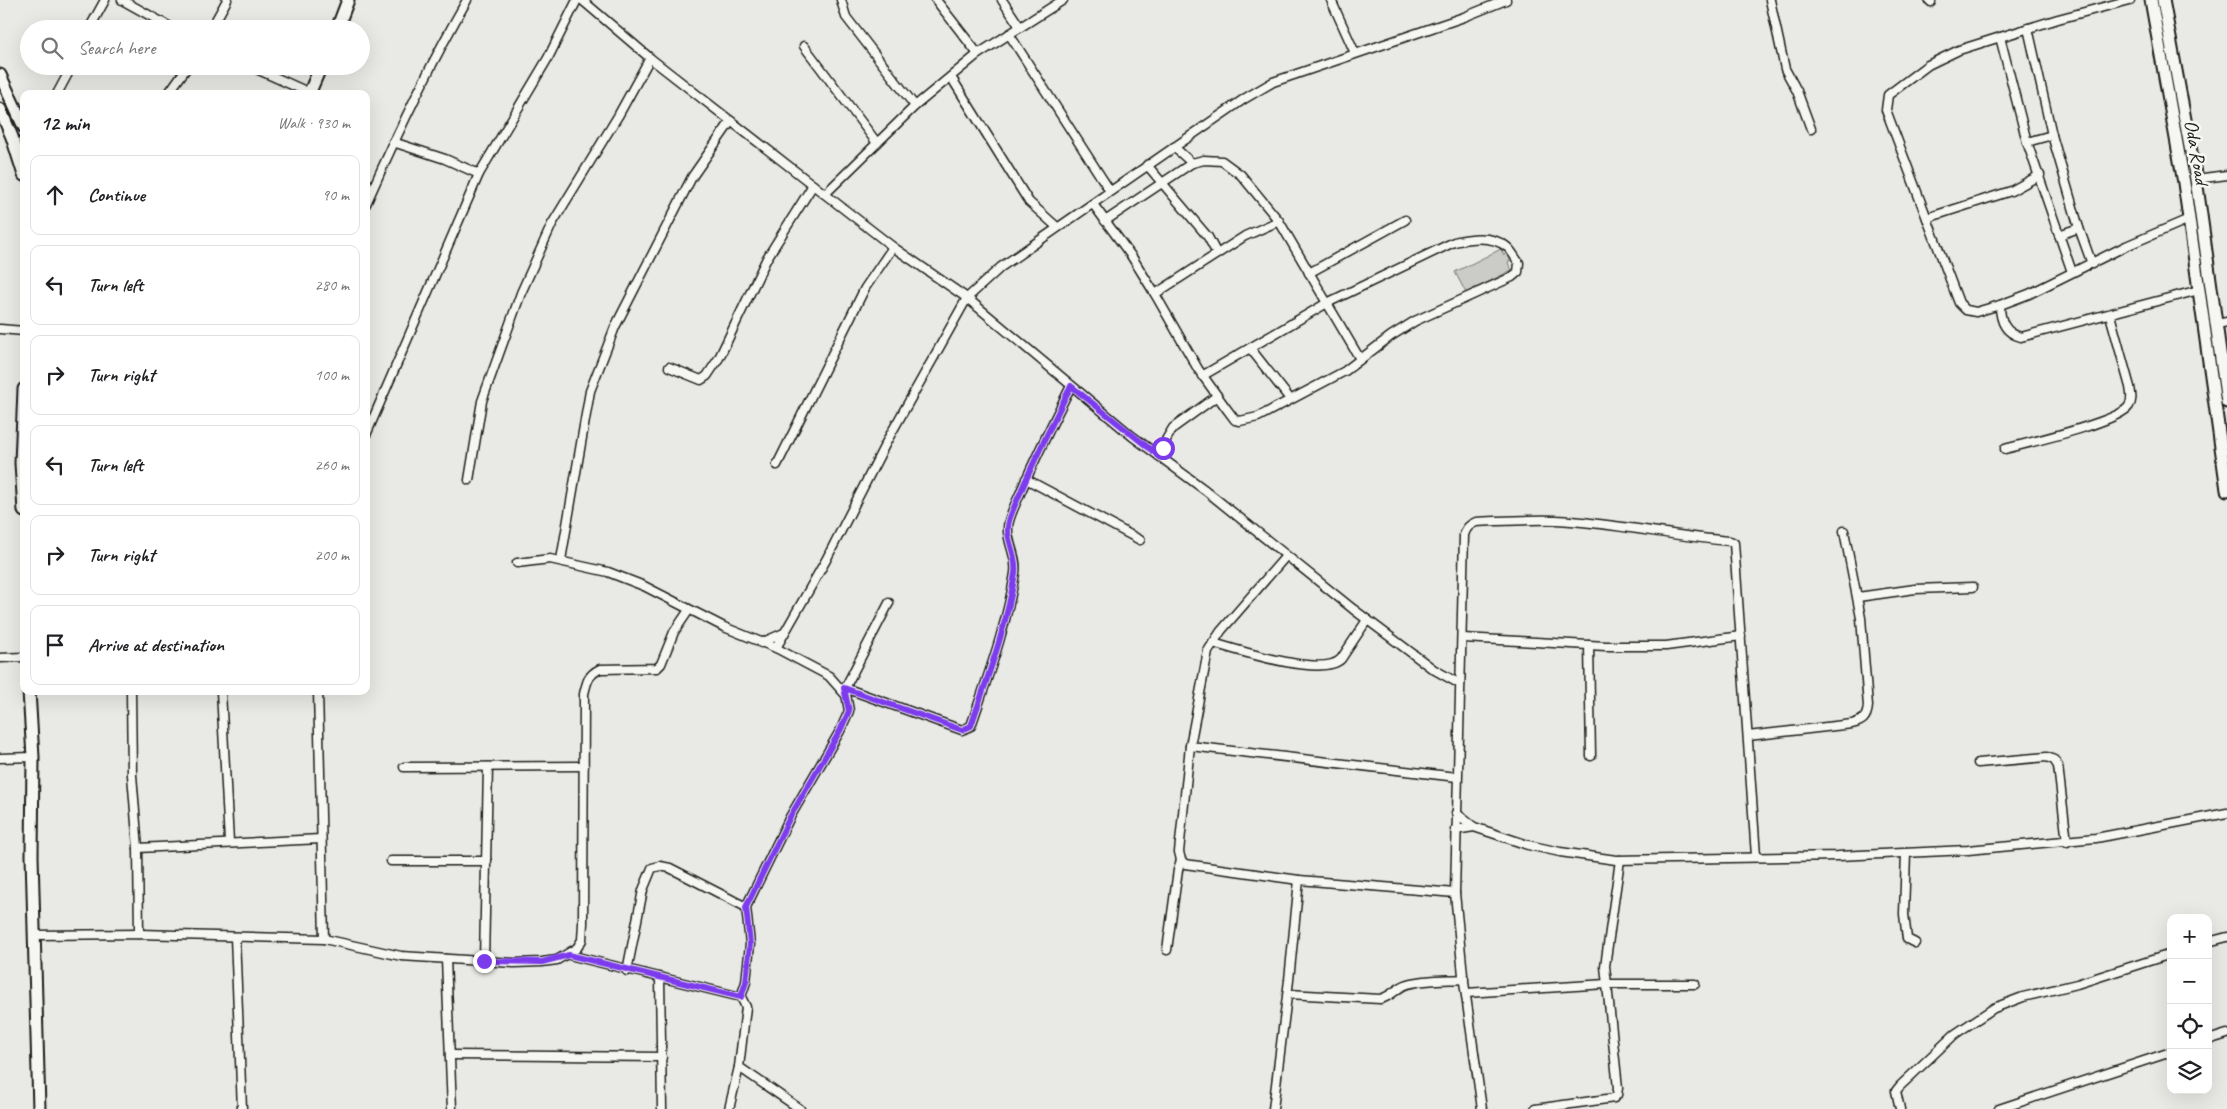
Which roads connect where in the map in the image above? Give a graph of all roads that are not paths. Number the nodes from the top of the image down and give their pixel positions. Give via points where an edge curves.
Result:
1 (105, 0) edge
2 (122, 0) edge
3 (227, 0) edge
4 (348, 0) edge
5 (468, 0) edge
6 (577, 0) edge
7 (582, 0) edge
8 (841, 0) edge
9 (936, 0) edge
10 (1002, 0) edge
11 (1063, 0) edge
12 (1330, 0) edge
13 (1506, 0) edge
14 (1770, 0) edge
15 (2130, 0) edge
16 (2151, 0) edge
17 (2163, 0) edge
18 (94, 20) edge
19 (158, 20) edge
20 (216, 20) edge
21 (340, 20) edge
22 (1020, 27) junction
23 (2028, 28) junction
24 (1009, 34) junction
25 (2000, 37) junction
26 (804, 46) dead end
27 (978, 54) junction
28 (1354, 54) junction
29 (650, 58) junction
30 (0, 75) edge
31 (67, 75) edge
32 (182, 75) edge
33 (269, 75) edge
34 (317, 75) edge
35 (951, 77) junction
36 (59, 90) edge
37 (171, 90) edge
38 (301, 90) edge
39 (312, 90) edge
40 (915, 106) junction
41 (0, 109) edge
42 (20, 118) edge
43 (731, 121) junction
44 (1811, 129) dead end
45 (2052, 135) junction
46 (393, 142) junction
47 (2027, 142) junction
48 (877, 143) junction
49 (1174, 147) junction
50 (20, 162) edge
51 (1192, 163) junction
52 (1147, 166) junction
53 (480, 174) junction
54 (2040, 175) junction
55 (2227, 175) edge
56 (2196, 179) junction
57 (1162, 183) junction
58 (813, 185) junction
59 (1110, 191) junction
60 (825, 194) junction
61 (370, 195) edge
62 (1093, 204) junction
63 (1927, 218) junction
64 (2189, 219) junction
65 (1279, 220) junction
66 (1405, 220) dead end
67 (1105, 221) junction
68 (1057, 227) junction
69 (2079, 228) junction
70 (2059, 235) junction
71 (893, 247) junction
72 (1217, 254) junction
73 (2092, 264) junction
74 (2072, 272) junction
75 (1309, 273) junction
76 (2199, 290) junction
77 (1155, 294) junction
78 (967, 298) junction
79 (1327, 303) junction
80 (2000, 305) junction
81 (2110, 315) junction
82 (2222, 323) edge
83 (0, 329) edge
84 (20, 331) edge
85 (1250, 348) junction
86 (1360, 359) junction
87 (669, 367) dead end
88 (1202, 376) junction
89 (1071, 386) junction
90 (1217, 396) junction
91 (1290, 399) junction
92 (2227, 402) edge
93 (370, 426) edge
94 (2005, 449) dead end
95 (1159, 456) junction
96 (777, 465) dead end
97 (1026, 479) junction
98 (469, 480) dead end
99 (2227, 490) edge
100 (1844, 531) dead end
101 (1140, 540) dead end
102 (1286, 556) junction
103 (562, 560) junction
104 (517, 563) dead end
105 (1973, 586) dead end
106 (1858, 598) junction
107 (889, 603) dead end
108 (689, 610) junction
109 (1367, 620) junction
110 (784, 632) junction
111 (1741, 636) junction
112 (1463, 638) junction
113 (761, 643) junction
114 (1213, 643) junction
115 (1589, 645) junction
116 (776, 648) junction
117 (20, 657) edge
118 (0, 658) edge
119 (1460, 684) junction
120 (845, 691) junction
121 (29, 695) edge
122 (131, 695) edge
123 (221, 695) edge
124 (318, 695) edge
125 (1748, 736) junction
126 (1190, 746) junction
127 (1591, 756) dead end
128 (0, 758) edge
129 (33, 758) junction
130 (1978, 763) dead end
131 (584, 766) junction
132 (404, 767) dead end
133 (488, 767) junction
134 (1457, 776) junction
135 (1456, 813) junction
136 (2227, 813) edge
137 (1474, 827) junction
138 (1456, 830) junction
139 (321, 839) junction
140 (229, 842) junction
141 (2066, 842) junction
142 (138, 848) junction
143 (1906, 853) junction
144 (1756, 856) junction
145 (1181, 860) junction
146 (1620, 860) junction
147 (391, 861) dead end
148 (487, 861) junction
149 (1298, 880) junction
150 (1455, 893) junction
151 (746, 907) junction
152 (139, 934) junction
153 (35, 935) junction
154 (235, 936) junction
155 (2227, 937) edge
156 (324, 939) junction
157 (2212, 941) edge
158 (1914, 943) dead end
159 (1167, 950) dead end
160 (569, 955) junction
161 (2167, 955) edge
162 (446, 959) junction
163 (484, 961) junction
164 (627, 970) junction
165 (660, 978) junction
166 (1464, 979) junction
167 (1606, 984) junction
168 (1695, 984) dead end
169 (1466, 993) junction
170 (1288, 994) junction
171 (741, 997) junction
172 (2227, 1034) edge
173 (2212, 1039) edge
174 (2167, 1053) edge
175 (450, 1055) junction
176 (662, 1057) junction
177 (738, 1067) junction
178 (39, 1109) edge
179 (242, 1109) edge
180 (452, 1109) edge
181 (662, 1109) edge
182 (729, 1109) edge
183 (800, 1109) edge
184 (1273, 1109) edge
185 (1482, 1109) edge
186 (1535, 1109) edge
187 (1900, 1109) edge
188 (1999, 1109) edge

1 - 18 street
2 - 19 street
3 - 20 street
4 - 21 street
5 - 46 street
6 - 53 street via 548,58
7 - 29 street
8 - 40 street via 846,17
9 - 27 street
10 - 22 street
11 - 22 street
12 - 28 street
13 - 28 street
14 - 44 street via 1785,69
15 - 23 street
16 - 64 street, Oda Road
17 - 56 street, Oda Road
22 - 24 street
23 - 25 street
23 - 45 street
24 - 27 street
24 - 59 street
25 - 47 street
25 - 63 street via 1959,50 1928,65 1888,95 1886,110
26 - 48 street
27 - 35 street
28 - 49 street via 1273,82
29 - 43 street
29 - 98 street via 552,224 521,293 482,401
30 - 42 street
31 - 36 street
32 - 37 street
33 - 38 street
34 - 39 street
35 - 40 street
35 - 68 street via 1029,202
40 - 48 street
41 - 50 street
43 - 58 street
43 - 103 street via 692,177 615,327 596,372 590,391
45 - 47 street
45 - 69 street
46 - 53 street
46 - 61 street
47 - 54 street
48 - 60 street
49 - 51 street
49 - 52 street
51 - 57 street
51 - 65 street via 1216,160 1227,164 1241,175
52 - 57 street
52 - 59 street
53 - 93 street
54 - 63 street via 2010,191
54 - 70 street
55 - 56 street
56 - 82 street, Oda Road
57 - 67 street
57 - 72 street via 1208,237
58 - 60 street
58 - 87 street via 767,258 719,358 707,376 701,380
59 - 62 street
60 - 71 street
62 - 67 street
62 - 68 street
63 - 80 street via 1959,303 1966,310 1976,312
64 - 73 street
64 - 76 street, Oda Road
65 - 72 street
65 - 75 street
66 - 75 street
67 - 77 street
68 - 78 street via 1001,267
69 - 70 street
69 - 73 street
70 - 74 street
71 - 78 street
71 - 96 street via 865,288
72 - 77 street
73 - 74 street
74 - 80 street
75 - 79 street
76 - 81 street
76 - 99 street, Oda Road
77 - 88 street
78 - 89 street
78 - 110 street
79 - 85 street
79 - 86 street
79 - 86 street via 1454,242 1470,238 1497,241 1508,247 1519,263 1518,272 1512,277 1415,321
80 - 81 street via 2004,327 2012,335 2021,337
81 - 94 street via 2130,387 2132,399 2129,407 2121,414 2096,423
82 - 92 street, Oda Road
83 - 84 street
85 - 88 street
85 - 91 street
86 - 91 street via 1346,371
88 - 90 street
89 - 95 street
89 - 97 street
90 - 91 street via 1235,420 1240,421 1258,417
90 - 95 street via 1174,428
95 - 102 street
97 - 101 street
97 - 120 street via 1009,521 1015,570 1010,600 971,726 962,730
100 - 106 street
102 - 109 street
102 - 114 street
103 - 104 street
103 - 108 street via 644,586
105 - 106 street via 1915,588
106 - 125 street via 1865,655 1867,716 1852,724
107 - 120 street
108 - 113 street
108 - 131 street via 674,632 657,668 600,669 587,680 584,694
109 - 114 street via 1341,660 1326,667 1277,661
109 - 119 street via 1433,669
110 - 113 street
110 - 116 street
111 - 112 street via 1735,548 1730,540 1566,521 1524,520 1476,522 1466,529
111 - 115 street via 1666,646
111 - 125 street
112 - 115 street
112 - 119 street
113 - 116 street
114 - 126 street via 1208,651
115 - 127 street
116 - 120 street via 829,676
117 - 118 street
119 - 134 street
120 - 151 street via 849,711 840,731 790,817
121 - 129 street
122 - 142 street via 132,775
123 - 140 street
124 - 139 street
125 - 144 street
126 - 134 street
126 - 145 street via 1179,852
128 - 129 street
129 - 153 street
130 - 141 street via 2047,757 2054,760 2058,766
131 - 133 street
131 - 160 street via 582,940
132 - 133 street
133 - 148 street
134 - 135 street
135 - 137 street
135 - 138 street
136 - 141 street
137 - 138 street
137 - 146 street via 1528,845
138 - 150 street
139 - 140 street
139 - 156 street
140 - 142 street
141 - 143 street
142 - 152 street
143 - 144 street
143 - 158 street via 1904,914 1907,939
144 - 146 street
145 - 149 street via 1185,864
145 - 159 street
146 - 167 street via 1605,966
147 - 148 street
148 - 163 street
149 - 150 street
149 - 170 street
150 - 166 street
151 - 164 street via 670,868 652,868 643,890
151 - 171 street via 750,944
152 - 153 street
152 - 154 street
153 - 178 street
154 - 156 street
154 - 179 street
155 - 157 street
156 - 162 street via 401,956
160 - 163 street via 542,962
160 - 164 street
161 - 187 street via 1994,1008 1955,1034 1900,1086 1896,1091
162 - 163 street
162 - 175 street
164 - 165 street
165 - 171 street
165 - 176 street
166 - 169 street
166 - 170 street via 1409,983 1380,998
167 - 168 street
167 - 169 street
167 - 186 street via 1617,1095
169 - 185 street
170 - 184 street
171 - 177 street via 746,1007
172 - 173 street
174 - 188 street
175 - 176 street
175 - 180 street
176 - 181 street
177 - 182 street
177 - 183 street

